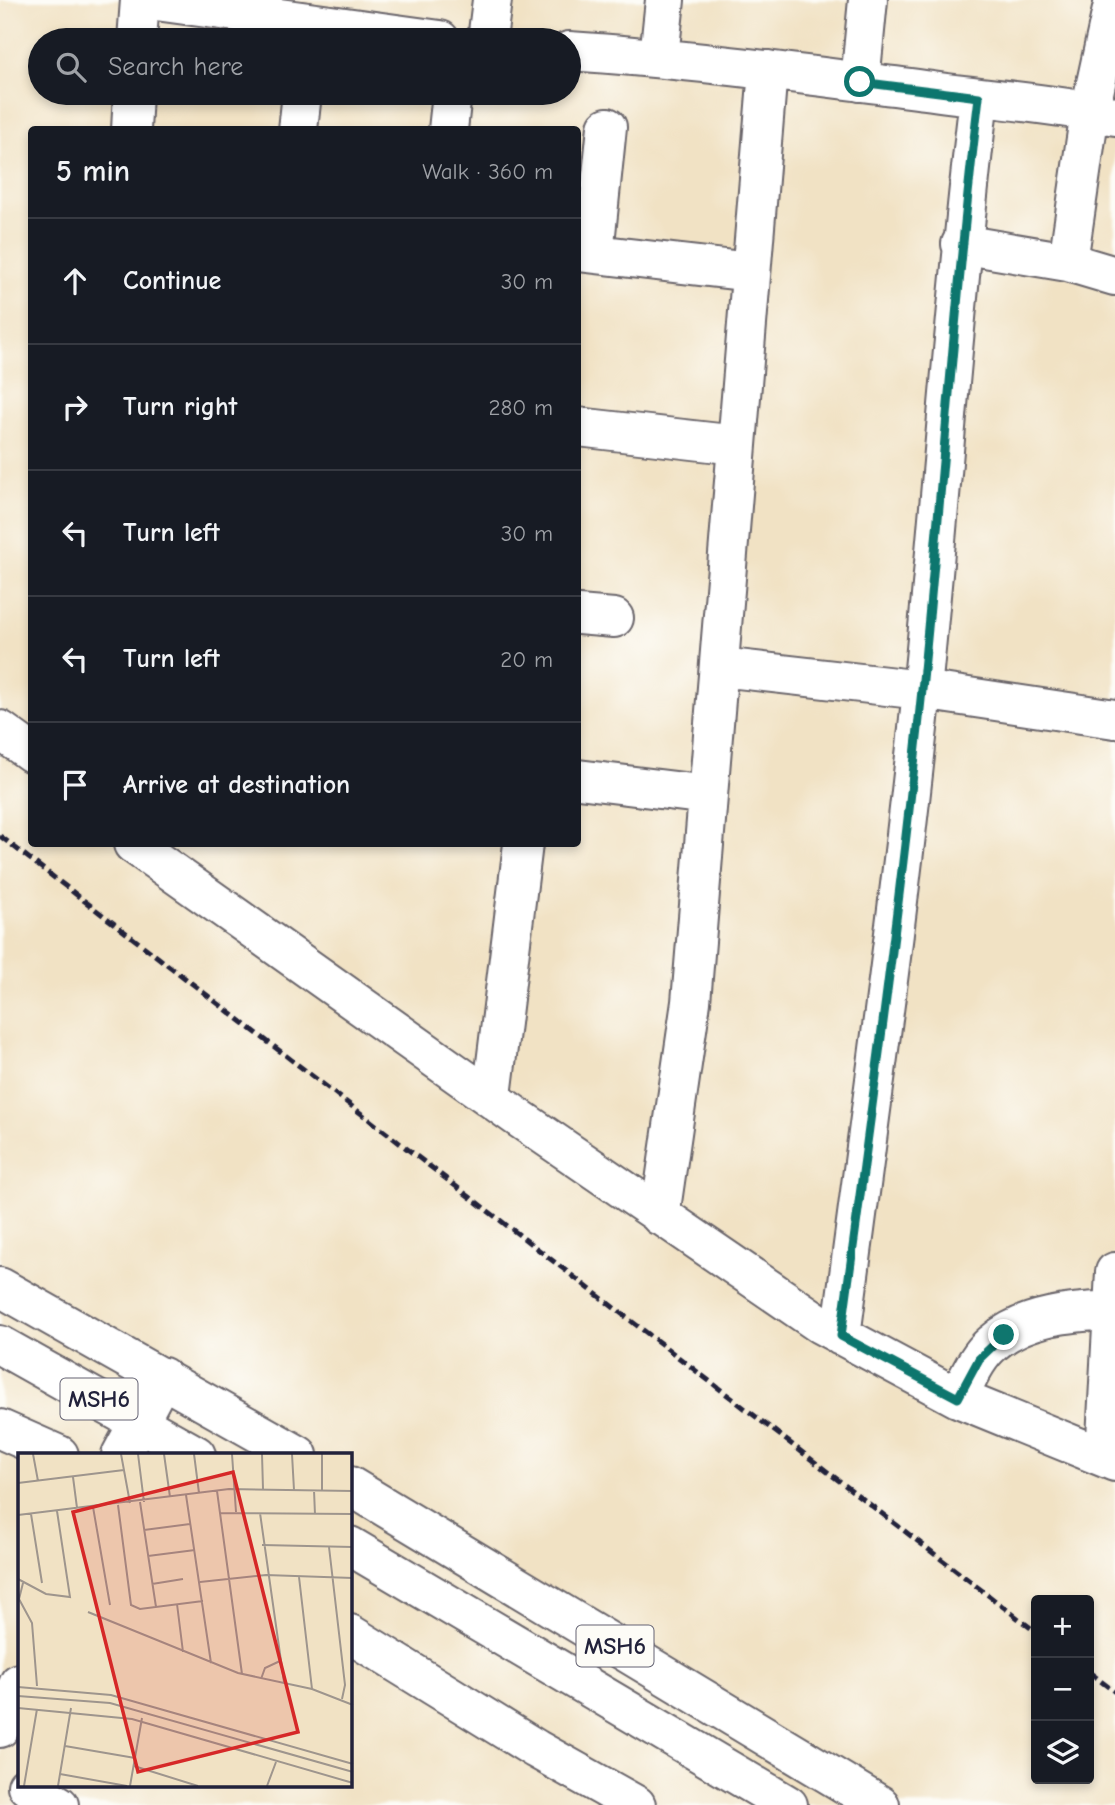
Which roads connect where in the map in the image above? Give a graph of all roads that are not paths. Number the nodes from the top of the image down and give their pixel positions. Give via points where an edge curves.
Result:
1 (140, 0) edge
2 (149, 0) edge
3 (492, 0) edge
4 (665, 0) edge
5 (868, 0) edge
6 (1114, 0) edge
7 (393, 17) edge
8 (138, 28) edge
9 (290, 28) edge
10 (332, 28) edge
11 (415, 28) edge
12 (488, 28) edge
13 (581, 52) edge
14 (659, 57) junction
15 (768, 70) junction
16 (860, 82) junction
17 (979, 97) junction
18 (132, 105) edge
19 (301, 105) edge
20 (451, 105) edge
21 (1102, 113) edge
22 (131, 126) edge
23 (298, 126) edge
24 (449, 126) edge
25 (607, 127) dead end
26 (961, 244) junction
27 (586, 253) edge
28 (1068, 262) junction
29 (751, 272) junction
30 (1115, 276) edge
31 (581, 427) edge
32 (737, 445) junction
33 (720, 667) junction
34 (922, 690) junction
35 (1115, 719) edge
36 (0, 730) edge
37 (28, 751) edge
38 (581, 779) edge
39 (708, 795) junction
40 (137, 847) edge
41 (523, 847) edge
42 (492, 1096) junction
43 (660, 1216) junction
44 (1115, 1272) edge
45 (0, 1287) edge
46 (1113, 1310) junction
47 (841, 1336) junction
48 (0, 1345) edge
49 (163, 1377) junction
50 (958, 1398) junction
51 (139, 1421) junction
52 (0, 1429) edge
53 (54, 1453) edge
54 (122, 1453) edge
55 (193, 1453) edge
56 (295, 1453) edge
57 (1110, 1460) edge
58 (352, 1487) edge
59 (352, 1547) edge
60 (352, 1635) edge
61 (0, 1770) edge
62 (18, 1780) edge
63 (29, 1787) edge
64 (59, 1805) edge
65 (636, 1805) edge
66 (788, 1805) edge
67 (880, 1805) edge

1 - 8 street
2 - 9 street
3 - 12 street
4 - 14 street
5 - 16 street
6 - 21 street
7 - 10 street
7 - 11 street
13 - 14 street
14 - 15 street
15 - 16 street
15 - 29 street
16 - 17 street
17 - 21 street via 1060,104
17 - 26 street
18 - 22 street
19 - 23 street
20 - 24 street
21 - 28 street
25 - 27 street
26 - 28 street
26 - 34 street
27 - 29 street
28 - 30 street
29 - 32 street
31 - 32 street
32 - 33 street
33 - 34 street
33 - 39 street
34 - 35 street
34 - 47 street
36 - 37 street
38 - 39 street
39 - 43 street via 691,1002
40 - 42 street
41 - 42 street
42 - 43 street
43 - 47 street
44 - 46 street
45 - 49 street, MSH6
46 - 50 street via 1057,1314 1004,1335 979,1359
46 - 57 street
47 - 50 street
48 - 51 street, MSH6
49 - 51 street
49 - 56 street, MSH6
50 - 57 street
51 - 54 street
51 - 55 street, MSH6
52 - 53 street
58 - 67 street, MSH6
59 - 66 street, MSH6
60 - 65 street
61 - 62 street
63 - 64 street

